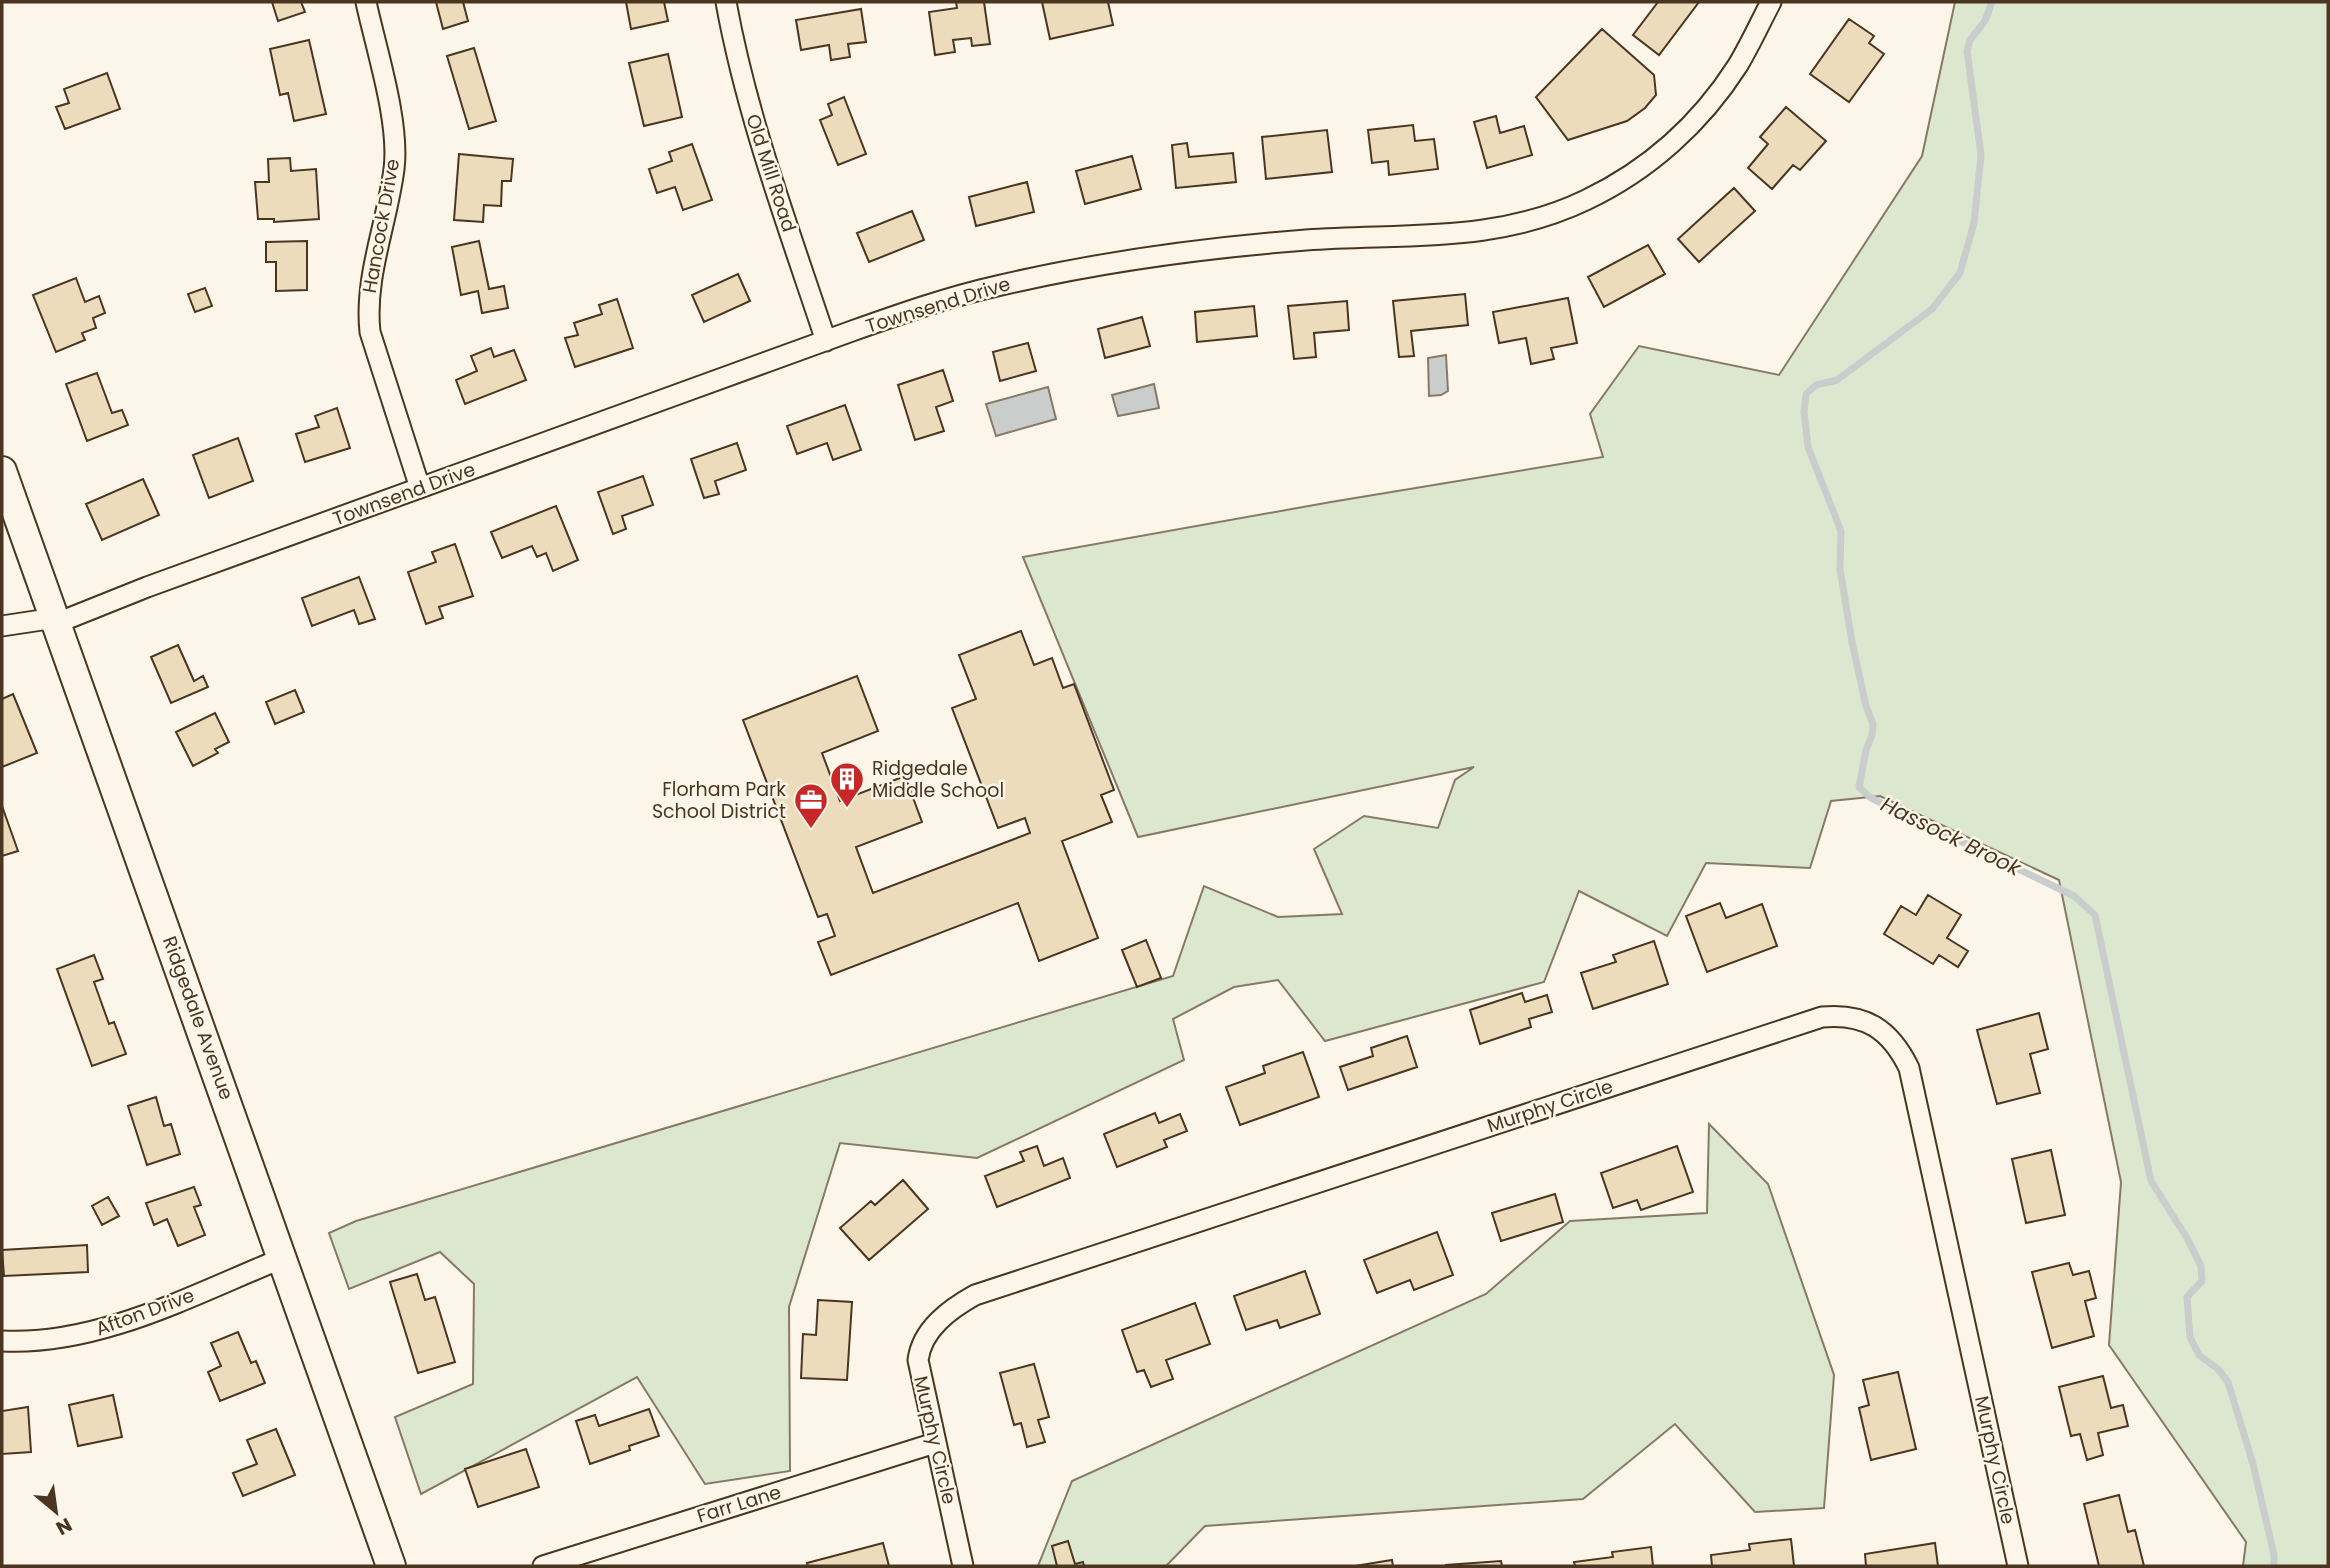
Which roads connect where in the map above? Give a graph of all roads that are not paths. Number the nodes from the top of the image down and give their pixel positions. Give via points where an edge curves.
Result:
1 (366, 2) edge
2 (726, 2) edge
3 (1771, 2) edge
4 (826, 341) junction
5 (2, 471) edge
6 (421, 488) junction
7 (56, 621) junction
8 (2, 626) edge
9 (283, 1258) junction
10 (2, 1341) edge
11 (935, 1443) junction
12 (391, 1566) edge
13 (543, 1566) edge
14 (963, 1566) edge
15 (2018, 1566) edge

1 - 6 street, Hancock Drive via 395,138 394,168 368,307 370,332
2 - 4 street, Old Mill Road via 755,129
3 - 4 street, Townsend Drive via 1739,63 1683,134 1619,182 1537,219 1476,232 1204,249 1100,264 963,294
4 - 6 street, Townsend Drive
5 - 7 main road, Ridgedale Avenue
6 - 7 street, Townsend Drive
7 - 8 street, Townsend Drive
7 - 9 main road, Ridgedale Avenue
9 - 10 street, Afton Drive via 113,1327 40,1341
9 - 12 main road, Ridgedale Avenue
11 - 13 street, Farr Lane
11 - 14 street, Murphy Circle
11 - 15 street, Murphy Circle via 918,1368 919,1350 939,1321 975,1295 1809,1022 1837,1016 1857,1018 1887,1035 1909,1068

